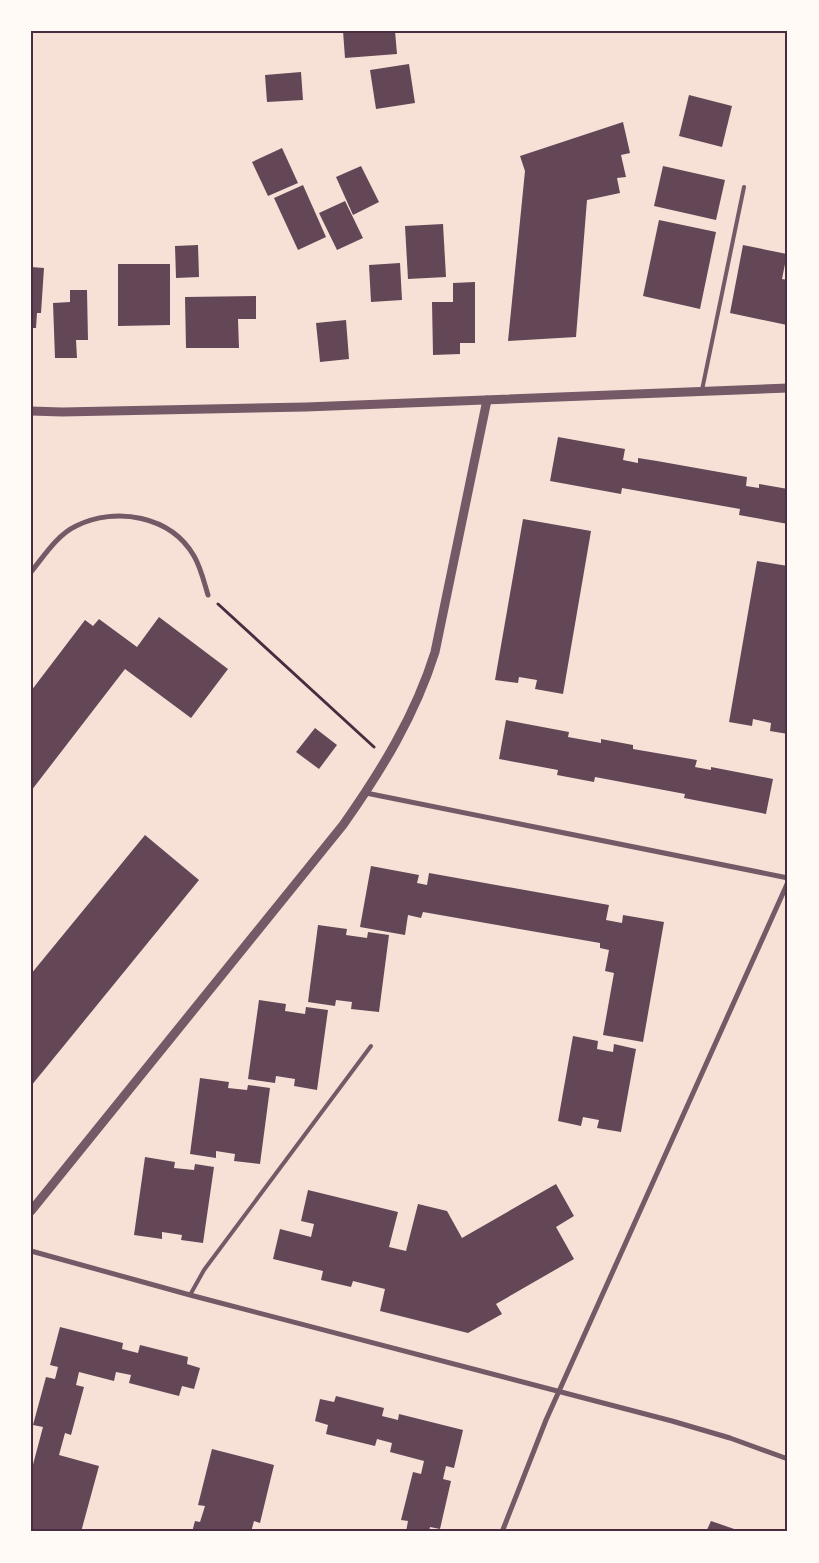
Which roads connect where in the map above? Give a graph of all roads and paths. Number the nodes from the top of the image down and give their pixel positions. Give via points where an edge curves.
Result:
1 (744, 187) dead end
2 (788, 388) edge
3 (702, 390) junction
4 (487, 400) junction
5 (31, 411) edge
6 (31, 572) edge
7 (208, 595) joint
8 (387, 759) junction
9 (366, 793) junction
10 (788, 878) edge
11 (788, 882) edge
12 (371, 1046) dead end
13 (31, 1211) edge
14 (31, 1251) edge
15 (190, 1295) junction
16 (559, 1393) junction
17 (788, 1459) edge
18 (502, 1532) edge

1 - 3 lane
2 - 3 street
3 - 4 street
4 - 5 street
4 - 8 street via 435,652 424,689
6 - 7 street via 61,536 76,526 112,516 132,517 168,528 183,540 195,556
7 - 8 path
8 - 9 street
9 - 10 street
9 - 13 street via 343,826
11 - 16 street
12 - 15 lane via 204,1270
14 - 15 street
15 - 16 street
16 - 17 street via 730,1438
16 - 18 street

